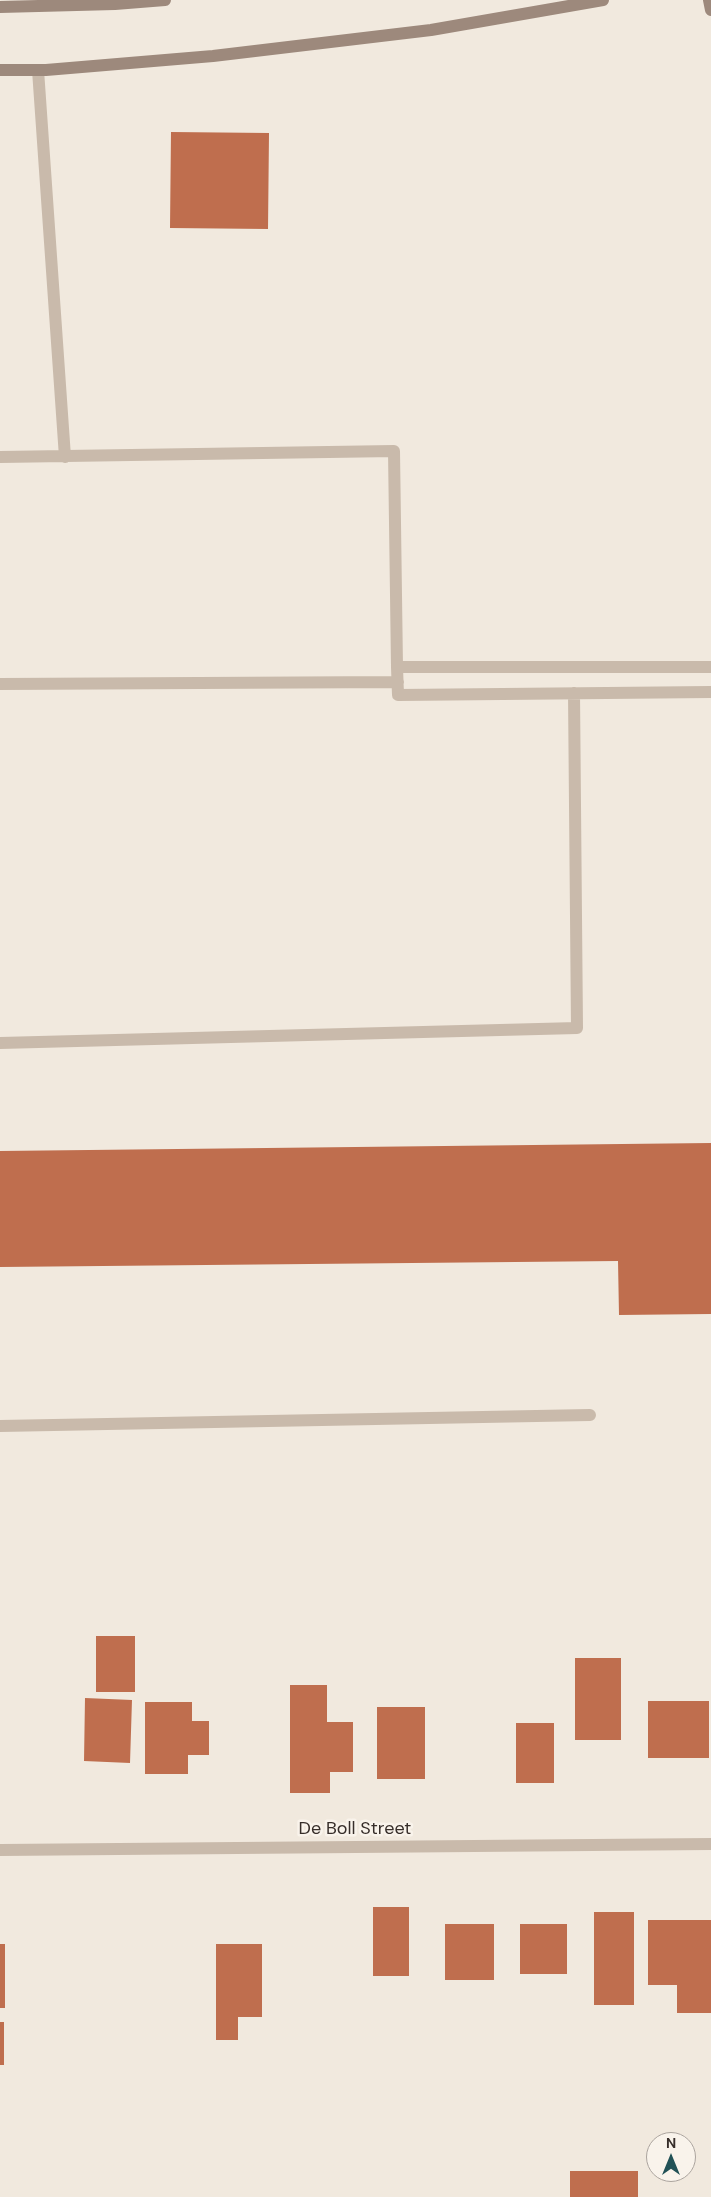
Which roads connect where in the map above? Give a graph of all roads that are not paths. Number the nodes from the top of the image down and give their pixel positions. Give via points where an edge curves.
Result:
1 (165, 0) edge
2 (603, 0) edge
3 (709, 0) edge
4 (0, 7) edge
5 (711, 10) edge
6 (0, 70) edge
7 (38, 70) junction
8 (65, 456) junction
9 (0, 458) edge
10 (397, 667) junction
11 (711, 667) edge
12 (398, 682) junction
13 (0, 684) edge
14 (711, 692) edge
15 (574, 693) junction
16 (0, 1043) edge
17 (590, 1415) dead end
18 (0, 1426) edge
19 (711, 1844) edge
20 (0, 1850) edge

1 - 4 main road
2 - 7 main road via 432,30 213,56
3 - 5 main road
6 - 7 main road
7 - 8 street
8 - 9 street
8 - 10 street via 394,451
10 - 11 street
10 - 12 street
12 - 13 street
12 - 15 street via 398,695
14 - 15 street
15 - 16 street via 577,1028
17 - 18 street
19 - 20 street, De Boll Street

